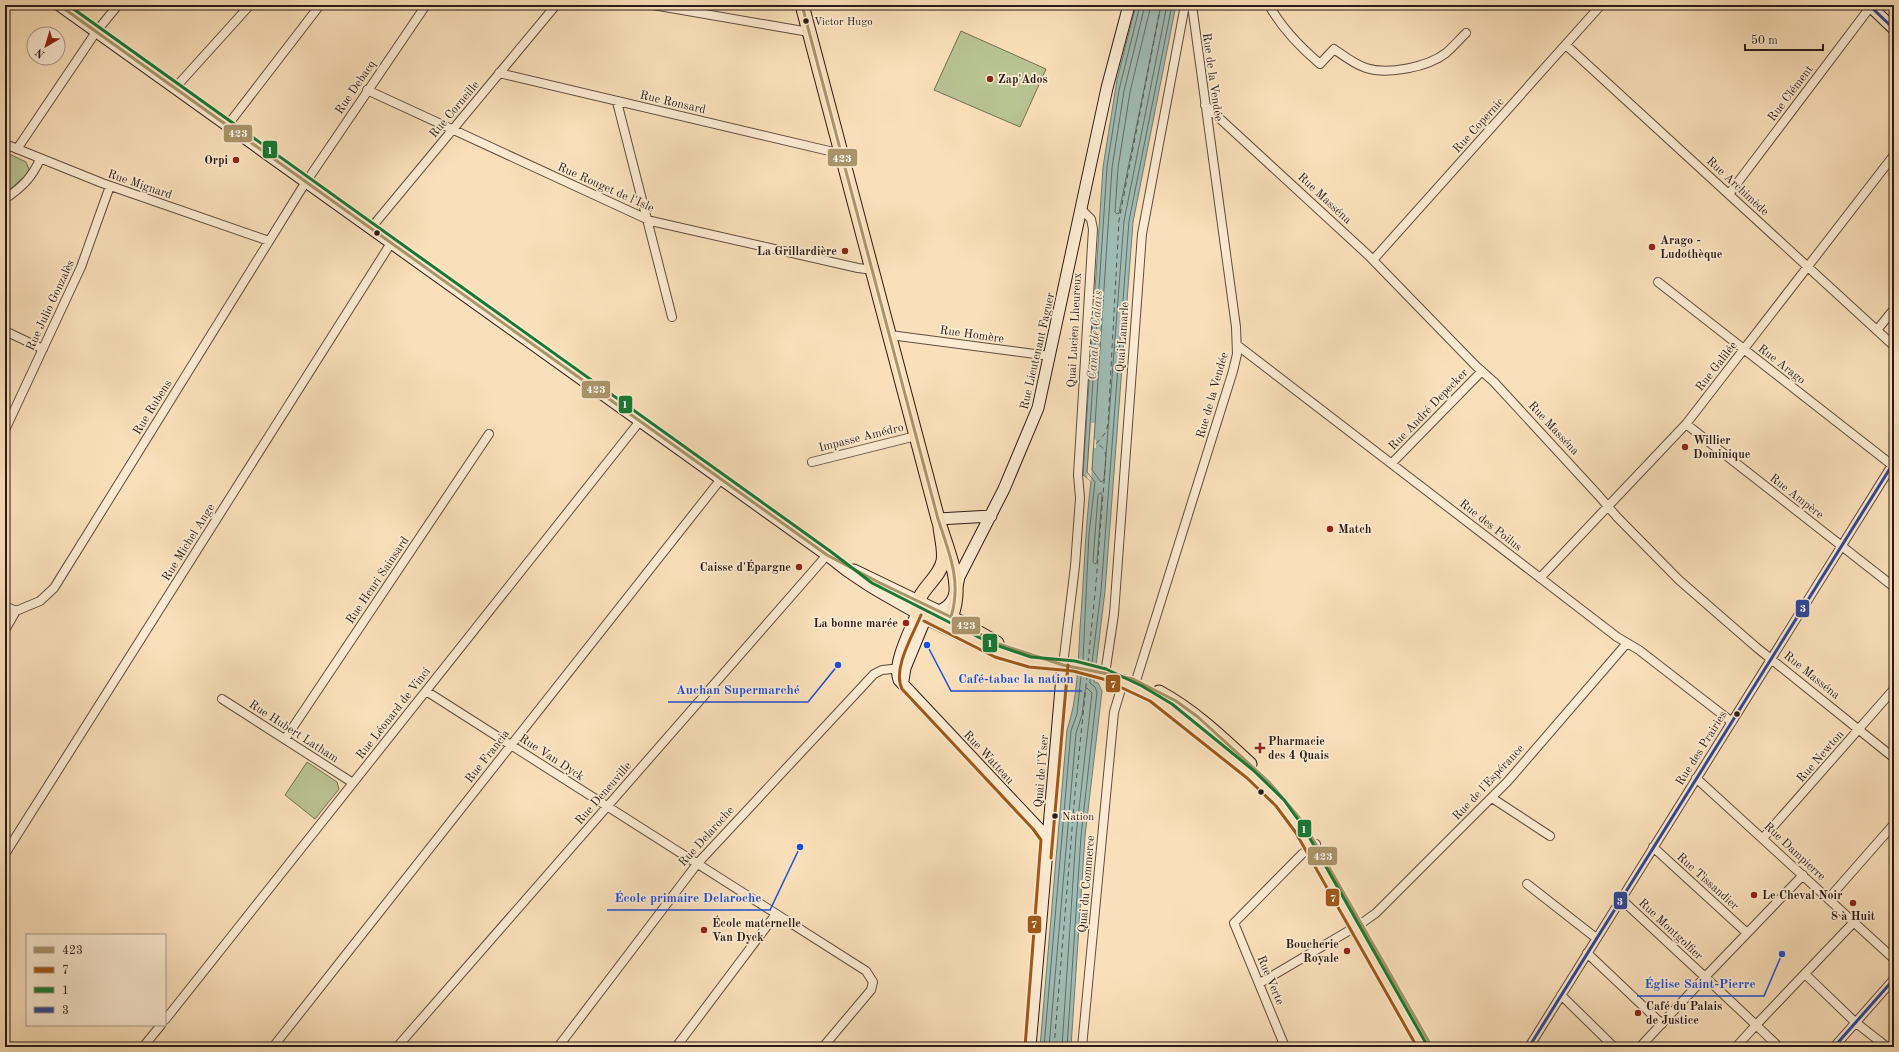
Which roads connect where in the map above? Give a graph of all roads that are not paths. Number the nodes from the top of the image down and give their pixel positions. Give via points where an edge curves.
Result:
1 (59, 5) edge
2 (118, 5) edge
3 (250, 5) edge
4 (320, 5) edge
5 (426, 5) edge
6 (556, 5) edge
7 (652, 5) edge
8 (802, 5) edge
9 (1129, 5) edge
10 (1185, 5) edge
11 (1192, 5) edge
12 (1269, 5) edge
13 (1601, 5) edge
14 (1870, 6) edge
15 (1894, 29) edge
16 (96, 32) junction
17 (810, 32) junction
18 (1466, 33) dead end
19 (1566, 44) junction
20 (499, 74) junction
21 (175, 88) junction
22 (367, 90) junction
23 (617, 102) junction
24 (1205, 105) junction
25 (227, 126) junction
26 (452, 130) junction
27 (5, 144) edge
28 (17, 149) junction
29 (842, 154) junction
30 (1894, 155) edge
31 (40, 159) junction
32 (306, 182) junction
33 (110, 186) junction
34 (1729, 194) junction
35 (5, 199) edge
36 (1081, 209) junction
37 (647, 219) junction
38 (371, 228) junction
39 (269, 241) junction
40 (391, 243) junction
41 (1373, 260) junction
42 (1808, 266) junction
43 (873, 270) junction
44 (1658, 282) dead end
45 (1894, 309) edge
46 (672, 317) dead end
47 (1877, 330) junction
48 (5, 331) edge
49 (890, 335) junction
50 (1237, 345) junction
51 (1894, 346) edge
52 (43, 349) junction
53 (1744, 350) junction
54 (1050, 356) junction
55 (1482, 371) junction
56 (640, 421) junction
57 (1686, 424) junction
58 (5, 430) edge
59 (489, 434) dead end
60 (916, 436) junction
61 (812, 462) dead end
62 (1392, 463) junction
63 (1893, 464) edge
64 (721, 479) junction
65 (1609, 507) junction
66 (991, 516) junction
67 (939, 523) junction
68 (1841, 545) junction
69 (827, 555) junction
70 (1540, 578) junction
71 (1894, 587) edge
72 (957, 590) junction
73 (5, 606) edge
74 (921, 609) junction
75 (16, 611) junction
76 (939, 611) junction
77 (951, 617) junction
78 (5, 630) edge
79 (1627, 643) junction
80 (1772, 658) junction
81 (1063, 664) junction
82 (901, 668) junction
83 (1105, 674) junction
84 (1130, 682) junction
85 (1894, 689) edge
86 (426, 691) junction
87 (222, 699) dead end
88 (1732, 722) junction
89 (1859, 729) junction
90 (285, 739) junction
91 (511, 745) junction
92 (1894, 758) edge
93 (1696, 778) junction
94 (353, 783) junction
95 (1492, 798) junction
96 (607, 807) junction
97 (1894, 824) edge
98 (1550, 836) dead end
99 (1764, 838) junction
100 (1047, 844) junction
101 (1313, 846) junction
102 (1653, 847) junction
103 (5, 854) edge
104 (697, 864) junction
105 (1803, 875) junction
106 (1527, 884) dead end
107 (1828, 898) junction
108 (1620, 899) junction
109 (776, 914) junction
110 (1854, 922) junction
111 (1358, 925) junction
112 (1747, 933) junction
113 (1596, 938) junction
114 (1587, 953) junction
115 (1894, 959) edge
116 (1805, 974) junction
117 (1705, 977) junction
118 (1894, 979) edge
119 (1260, 983) junction
120 (1560, 995) junction
121 (166, 1019) edge
122 (1855, 1022) junction
123 (1662, 1024) junction
124 (1756, 1025) junction
125 (160, 1026) edge
126 (1532, 1046) edge
127 (143, 1047) edge
128 (273, 1047) edge
129 (398, 1047) edge
130 (558, 1047) edge
131 (676, 1047) edge
132 (823, 1047) edge
133 (1030, 1047) edge
134 (1082, 1047) edge
135 (1285, 1047) edge
136 (1423, 1047) edge
137 (1432, 1047) edge
138 (1614, 1047) edge
139 (1640, 1047) edge
140 (1736, 1047) edge
141 (1779, 1047) edge
142 (1834, 1047) edge
143 (1887, 1047) edge

1 - 16 street
2 - 16 street
3 - 21 street
4 - 25 street
5 - 22 street, Rue Debacq
6 - 20 street, Rue Corneille
7 - 17 street
8 - 17 main road
9 - 36 street via 1114,55
10 - 83 street, Quai Lamarle via 1142,234 1114,614
11 - 24 street, Rue de la Vendée
12 - 18 street via 1296,43 1320,64 1334,49 1366,68 1385,71 1405,69 1446,53
13 - 19 street, Rue Copernic
14 - 15 street
14 - 34 street, Rue Clément
16 - 21 street
16 - 28 street
17 - 29 main road
19 - 34 street, Rue Archimède
19 - 41 street, Rue Copernic
20 - 23 street, Rue Ronsard
20 - 26 street, Rue Corneille
21 - 25 street
22 - 26 street, Rue Rouget de l'Isle
22 - 32 street, Rue Debacq
23 - 29 street, Rue Ronsard
23 - 37 street
24 - 41 street, Rue Masséna
24 - 50 street, Rue de la Vendée
25 - 32 street
26 - 37 street, Rue Rouget de l'Isle
26 - 38 street, Rue Corneille
27 - 28 street, Rue Mignard
28 - 31 street, Rue Mignard
29 - 43 main road
30 - 42 street, Rue Galilée
31 - 33 street, Rue Mignard
31 - 35 street via 34,174 27,182
32 - 38 street
32 - 39 street, Rue Rubens
33 - 39 street, Rue Mignard
33 - 52 street, Rue Julio Gonzalès via 81,267
34 - 42 street, Rue Archimède
36 - 54 street, Rue Lieutenant Faguer
36 - 81 street, Quai Lucien Lheureux via 1090,219 1093,229 1078,475 1080,498
37 - 43 street, Rue Rouget de l'Isle
37 - 46 street
38 - 40 street
39 - 75 street, Rue Rubens via 54,588 40,601
40 - 56 street
40 - 103 street, Rue Michel Ange
41 - 55 street, Rue Masséna
42 - 47 street, Rue Archimède
42 - 53 street, Rue Galilée
43 - 49 main road
44 - 53 street, Rue Arago
45 - 47 street
47 - 51 street, Rue Archimède
48 - 52 street
49 - 54 street, Rue Homère
49 - 60 main road
50 - 62 street, Rue des Poilus
50 - 84 street, Rue de la Vendée via 1236,359 1223,406
52 - 58 street, Rue Julio Gonzalès
53 - 57 street, Rue Galilée
53 - 63 street, Rue Arago
54 - 66 street, Rue Lieutenant Faguer via 1042,397 1034,420
55 - 62 street, Rue André Depecker
55 - 65 street, Rue Masséna
56 - 64 street
56 - 86 street, Rue Léonard de Vinci
57 - 65 street, Rue Galilée
57 - 68 street, Rue Ampère
59 - 90 street, Rue Henri Sainsard
60 - 61 street, Impasse Amédro
60 - 67 main road
62 - 70 street, Rue des Poilus
63 - 68 street, Rue des Prairies
64 - 69 street
64 - 91 street, Rue Francia
65 - 70 street, Rue Galilée
65 - 80 street, Rue Masséna via 1679,580
66 - 67 street
66 - 72 street, Rue Lieutenant Faguer via 959,577
67 - 72 main road via 954,571
67 - 74 main road via 943,560
68 - 71 street, Rue Ampère
68 - 80 street, Rue des Prairies
69 - 74 street via 880,583
69 - 96 street, Rue Deneuville
70 - 79 street, Rue des Poilus
72 - 76 street, Rue Lieutenant Faguer via 950,603
72 - 77 main road
73 - 75 street
74 - 76 street, Rue Lieutenant Faguer
74 - 81 main road via 997,652 1030,662
74 - 82 street
75 - 78 street
76 - 77 street
77 - 81 main road via 996,643
79 - 88 street, Rue des Poilus
79 - 95 street, Rue de l'Espérance
80 - 88 street, Rue des Prairies
80 - 89 street, Rue Masséna
81 - 83 main road
81 - 100 street, Quai de l'Yser
82 - 100 street, Rue Watteau via 908,690 1042,832
82 - 104 street, Rue Delaroche via 882,670 874,674
83 - 84 main road
84 - 101 main road via 1176,702 1198,716 1292,808
84 - 134 street, Quai du Commerce via 1114,712
85 - 89 street, Rue Newton
86 - 91 street, Rue Van Dyck
86 - 94 street, Rue Léonard de Vinci
87 - 90 street, Rue Hubert Latham
88 - 93 street, Rue des Prairies
89 - 92 street, Rue Masséna
89 - 99 street, Rue Newton
90 - 94 street, Rue Hubert Latham
91 - 96 street, Rue Van Dyck
91 - 128 street, Rue Francia
93 - 99 street, Rue Dampierre
93 - 102 street, Rue des Prairies
94 - 121 street, Rue Léonard de Vinci
95 - 98 street
95 - 111 street, Rue de l'Espérance via 1376,913
96 - 104 street, Rue Van Dyck
96 - 129 street, Rue Deneuville
97 - 107 street
99 - 105 street, Rue Dampierre
100 - 133 street, Quai de l'Yser
101 - 111 main road
101 - 119 street, Rue Verte via 1234,922
102 - 108 street, Rue des Prairies
102 - 112 street, Rue Tissandier
104 - 109 street, Rue Van Dyck
104 - 130 street, Rue Delaroche
105 - 107 street, Rue Dampierre
105 - 112 street
106 - 113 street
107 - 110 street, Rue Dampierre
108 - 113 street, Rue des Prairies
108 - 117 street, Rue Montgolfier
109 - 131 street
109 - 132 street, Rue Van Dyck via 866,971 873,982 869,993
110 - 115 street, Rue Dampierre
110 - 116 street
111 - 119 street, Rue de l'Espérance
111 - 136 main road
111 - 137 main road
112 - 117 street
113 - 114 street, Rue des Prairies
114 - 120 street, Rue des Prairies
114 - 123 street
116 - 122 street
116 - 124 street
117 - 123 street
117 - 124 street, Rue Montgolfier
118 - 122 street
119 - 135 street, Rue Verte
120 - 126 street, Rue des Prairies
120 - 138 street
122 - 142 street
122 - 143 street
123 - 139 street
124 - 140 street
124 - 141 street, Rue Montgolfier
125 - 127 street

